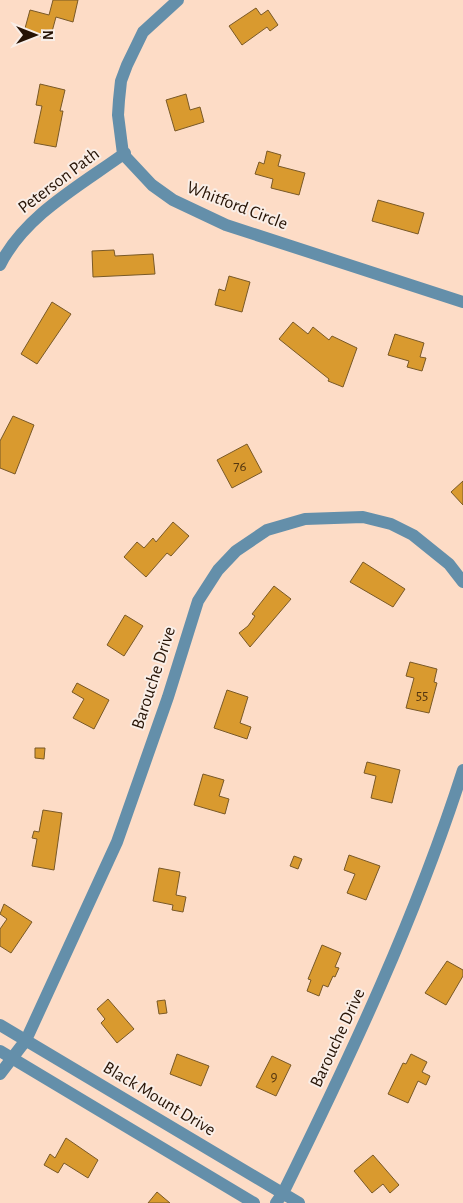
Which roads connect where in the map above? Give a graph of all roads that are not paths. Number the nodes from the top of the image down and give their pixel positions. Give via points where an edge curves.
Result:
1 (178, 0) edge
2 (125, 153) junction
3 (0, 264) edge
4 (463, 302) edge
5 (463, 582) edge
6 (463, 770) edge
7 (0, 1025) edge
8 (26, 1040) junction
9 (0, 1051) edge
10 (12, 1058) junction
11 (0, 1074) edge
12 (280, 1198) edge
13 (254, 1203) edge
14 (299, 1203) edge

1 - 2 street, Whitford Circle via 144,32 132,51 121,81 118,115
2 - 3 street, Peterson Path via 30,223 8,248
2 - 4 street, Whitford Circle via 152,185 173,200 226,224
5 - 8 street, Barouche Drive via 449,564 413,535 391,524 363,517 305,519 267,530 236,551 218,570 198,601 117,842
6 - 12 street, Barouche Drive via 406,929 379,993
7 - 8 street, Black Mount Drive
8 - 10 street, Barouche Drive
8 - 12 street, Black Mount Drive
9 - 10 street
10 - 11 street, Barouche Drive
10 - 13 street
12 - 14 street, Black Mount Drive

